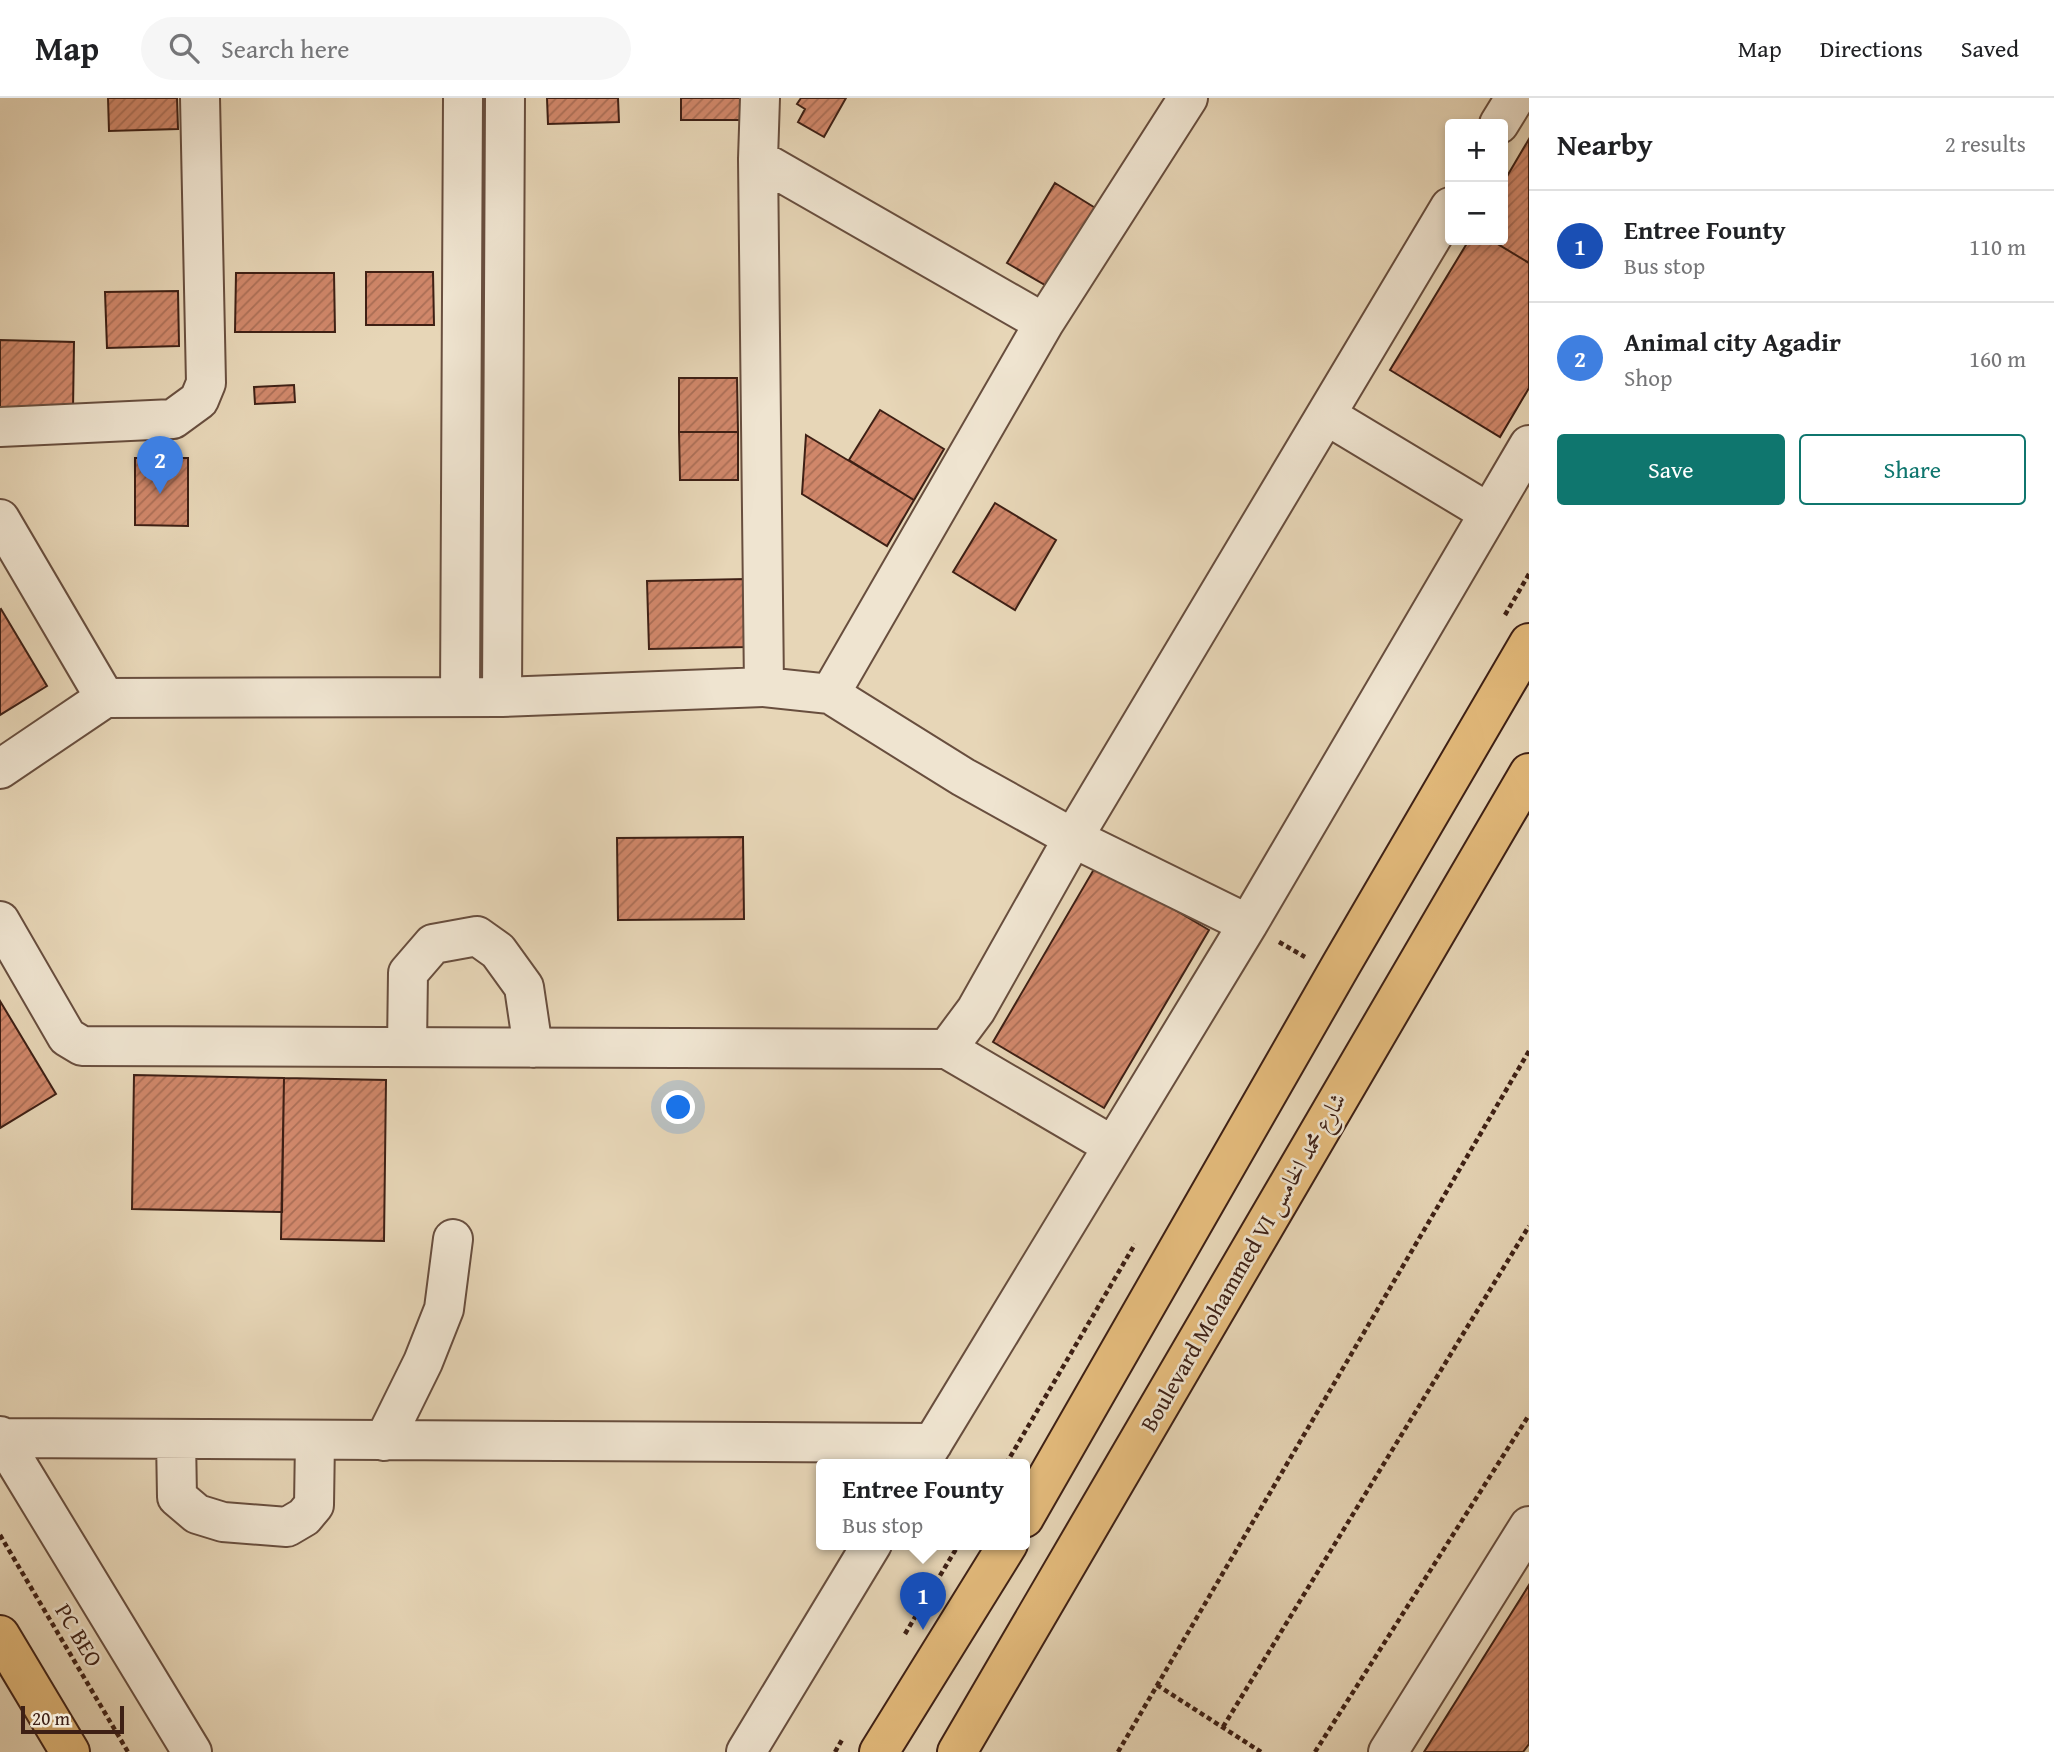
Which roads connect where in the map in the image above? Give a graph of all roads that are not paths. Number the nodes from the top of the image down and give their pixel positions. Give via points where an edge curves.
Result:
1 (200, 98) edge
2 (463, 98) edge
3 (505, 98) edge
4 (760, 98) edge
5 (1188, 98) edge
6 (1515, 98) edge
7 (1502, 119) edge
8 (758, 159) junction
9 (1445, 215) edge
10 (1044, 323) junction
11 (1326, 415) junction
12 (0, 427) edge
13 (1529, 444) edge
14 (1489, 513) junction
15 (0, 519) edge
16 (1529, 643) edge
17 (764, 687) junction
18 (830, 694) junction
19 (502, 696) junction
20 (460, 697) junction
21 (105, 698) junction
22 (0, 769) edge
23 (1529, 773) edge
24 (1073, 838) junction
25 (0, 921) edge
26 (1248, 924) junction
27 (407, 1046) junction
28 (533, 1048) junction
29 (947, 1049) junction
30 (1113, 1146) junction
31 (453, 1239) dead end
32 (1, 1437) edge
33 (176, 1439) junction
34 (315, 1440) junction
35 (384, 1441) junction
36 (926, 1454) edge
37 (1030, 1508) edge
38 (1529, 1526) edge
39 (868, 1550) edge
40 (1004, 1550) edge
41 (0, 1635) edge
42 (70, 1752) edge
43 (192, 1752) edge
44 (746, 1752) edge
45 (879, 1752) edge
46 (957, 1752) edge
47 (1388, 1752) edge

1 - 12 street via 206,383 199,400 173,419
2 - 20 street
3 - 19 street
4 - 8 street
5 - 10 street
6 - 7 street
8 - 10 street
8 - 17 street
9 - 11 street
10 - 18 street
11 - 14 street
11 - 24 street
13 - 14 street
14 - 26 street
15 - 21 street
16 - 37 main road
17 - 18 street
17 - 19 street
18 - 24 street via 963,777
19 - 20 street
20 - 21 street
21 - 22 street
23 - 46 main road, Boulevard Mohammed VI شارع محمد الخامس
24 - 26 street
24 - 29 street via 976,1010
25 - 27 street via 67,1037 82,1046
26 - 30 street
27 - 28 street
27 - 28 street via 408,973 433,944 477,936 499,951 524,987
28 - 29 street
29 - 30 street
30 - 36 street
31 - 35 street via 444,1309
32 - 33 street
32 - 43 street
33 - 34 street
33 - 34 street via 177,1497 197,1514 223,1522 286,1527 314,1505
34 - 35 street
35 - 36 street
38 - 47 street
39 - 44 street
40 - 45 main road
41 - 42 main road

